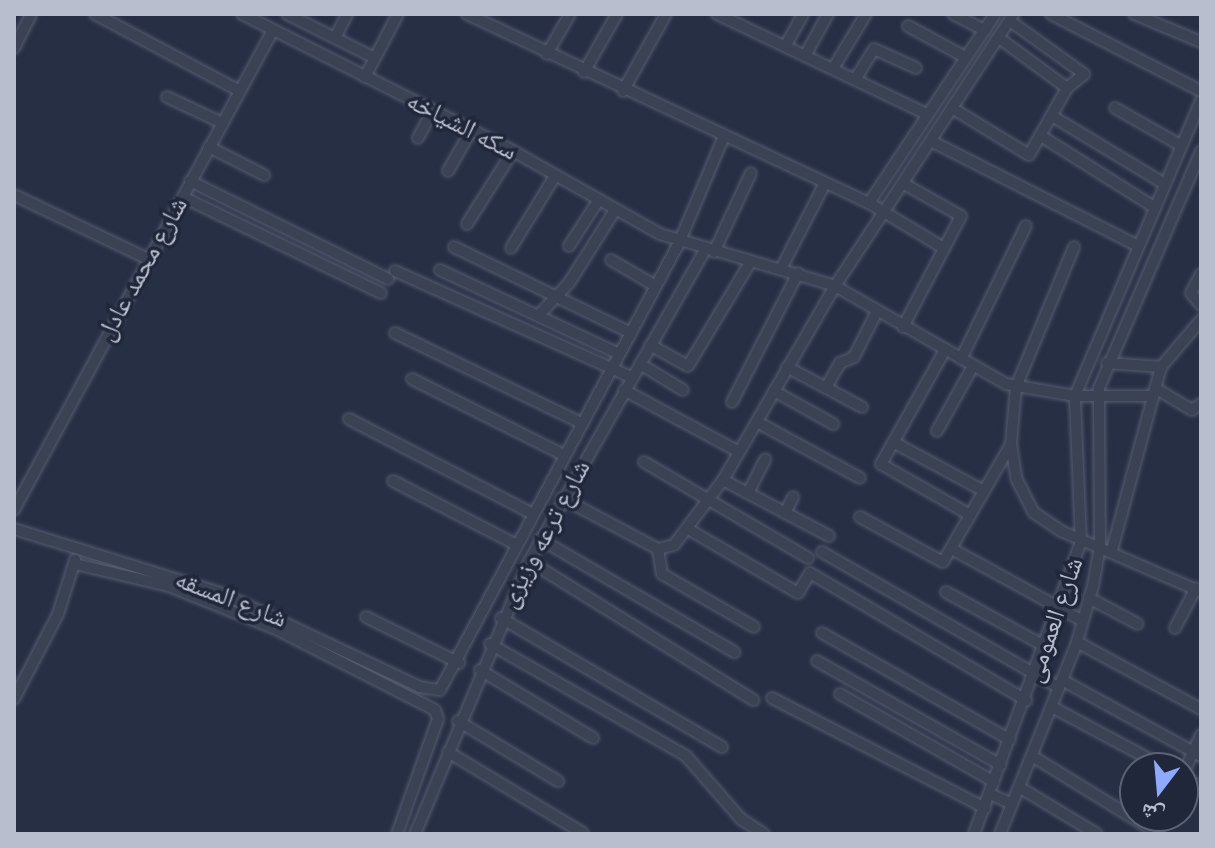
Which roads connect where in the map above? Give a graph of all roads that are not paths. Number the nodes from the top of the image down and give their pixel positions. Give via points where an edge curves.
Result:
1 (31, 14) edge
2 (95, 14) edge
3 (242, 14) edge
4 (288, 14) edge
5 (347, 14) edge
6 (398, 14) edge
7 (467, 14) edge
8 (570, 14) edge
9 (617, 14) edge
10 (666, 14) edge
11 (717, 14) edge
12 (803, 14) edge
13 (828, 14) edge
14 (866, 14) edge
15 (953, 14) edge
16 (995, 14) edge
17 (1051, 14) edge
18 (1134, 14) edge
19 (1148, 17) edge
20 (1012, 18) edge
21 (908, 26) dead end
22 (985, 30) junction
23 (276, 32) junction
24 (335, 38) junction
25 (999, 38) junction
26 (1201, 42) edge
27 (786, 45) junction
28 (14, 48) edge
29 (547, 54) junction
30 (806, 54) junction
31 (965, 57) junction
32 (375, 58) junction
33 (834, 67) junction
34 (916, 68) dead end
35 (584, 72) junction
36 (365, 77) junction
37 (856, 78) junction
38 (1067, 88) junction
39 (240, 91) junction
40 (623, 91) junction
41 (1201, 91) edge
42 (167, 97) dead end
43 (1201, 101) edge
44 (952, 108) junction
45 (1115, 108) dead end
46 (433, 110) junction
47 (925, 113) junction
48 (1052, 116) junction
49 (222, 123) junction
50 (472, 129) junction
51 (724, 136) junction
52 (1041, 136) junction
53 (418, 138) dead end
54 (931, 141) junction
55 (1180, 145) junction
56 (209, 147) junction
57 (513, 151) junction
58 (1200, 156) edge
59 (448, 171) dead end
60 (751, 173) dead end
61 (264, 175) dead end
62 (555, 176) junction
63 (190, 181) junction
64 (825, 183) junction
65 (1163, 183) junction
66 (904, 184) junction
67 (14, 195) edge
68 (183, 197) junction
69 (598, 201) junction
70 (869, 203) junction
71 (1152, 206) junction
72 (615, 210) junction
73 (884, 213) junction
74 (467, 224) dead end
75 (1026, 226) dead end
76 (679, 243) junction
77 (1136, 245) junction
78 (569, 246) dead end
79 (454, 247) dead end
80 (942, 247) junction
81 (1074, 247) dead end
82 (511, 248) dead end
83 (710, 251) junction
84 (150, 260) junction
85 (611, 260) dead end
86 (751, 261) junction
87 (781, 269) junction
88 (440, 270) dead end
89 (798, 273) junction
90 (1201, 274) edge
91 (654, 285) junction
92 (835, 286) junction
93 (381, 293) dead end
94 (556, 297) junction
95 (1201, 305) edge
96 (877, 311) junction
97 (538, 316) junction
98 (1201, 320) edge
99 (903, 327) junction
100 (629, 332) junction
101 (395, 333) dead end
102 (650, 345) junction
103 (945, 350) junction
104 (617, 353) junction
105 (961, 359) junction
106 (1107, 363) junction
107 (640, 364) junction
108 (973, 366) junction
109 (610, 367) junction
110 (787, 367) junction
111 (1161, 367) junction
112 (631, 377) junction
113 (412, 379) dead end
114 (1016, 387) junction
115 (826, 388) junction
116 (624, 390) junction
117 (683, 390) dead end
118 (774, 391) junction
119 (1154, 392) junction
120 (1075, 396) junction
121 (1097, 398) junction
122 (732, 402) dead end
123 (1201, 404) edge
124 (862, 407) dead end
125 (349, 419) dead end
126 (579, 422) junction
127 (757, 422) junction
128 (833, 424) dead end
129 (937, 431) dead end
130 (893, 442) junction
131 (1011, 444) junction
132 (739, 452) junction
133 (562, 454) junction
134 (765, 459) dead end
135 (644, 462) dead end
136 (860, 478) dead end
137 (723, 480) junction
138 (393, 481) dead end
139 (984, 491) junction
140 (1096, 491) junction
141 (748, 493) junction
142 (1078, 493) junction
143 (793, 497) dead end
144 (562, 498) junction
145 (709, 499) junction
146 (14, 510) edge
147 (531, 513) junction
148 (785, 513) junction
149 (970, 515) junction
150 (860, 517) dead end
151 (14, 529) edge
152 (688, 529) junction
153 (829, 536) dead end
154 (540, 539) junction
155 (1081, 542) junction
156 (515, 544) junction
157 (1100, 547) junction
158 (952, 549) junction
159 (661, 550) junction
160 (1112, 550) junction
161 (76, 551) junction
162 (822, 552) dead end
163 (808, 558) dead end
164 (529, 561) junction
165 (75, 564) junction
166 (1198, 590) edge
167 (946, 592) dead end
168 (1089, 598) junction
169 (1060, 608) junction
170 (366, 617) dead end
171 (501, 618) junction
172 (1083, 621) junction
173 (1138, 624) dead end
174 (754, 627) dead end
175 (1175, 628) dead end
176 (822, 633) dead end
177 (1077, 642) junction
178 (490, 644) junction
179 (1046, 647) junction
180 (734, 652) dead end
181 (817, 661) dead end
182 (459, 663) junction
183 (480, 670) junction
184 (1036, 675) junction
185 (1061, 684) junction
186 (440, 690) joint
187 (840, 694) dead end
188 (772, 698) dead end
189 (14, 699) edge
190 (753, 700) dead end
191 (1026, 700) junction
192 (1052, 707) junction
193 (1201, 709) edge
194 (458, 721) junction
195 (593, 738) dead end
196 (1010, 740) junction
197 (722, 747) dead end
198 (448, 752) junction
199 (1136, 752) edge
200 (1193, 752) edge
201 (1032, 756) junction
202 (1001, 765) junction
203 (558, 781) dead end
204 (994, 782) junction
205 (1019, 787) junction
206 (990, 794) junction
207 (1012, 804) junction
208 (985, 808) junction
209 (583, 833) edge
210 (397, 834) edge
211 (415, 834) edge
212 (764, 834) edge
213 (974, 834) edge
214 (1000, 834) edge
215 (1097, 834) edge
216 (1159, 834) edge

1 - 28 street
2 - 39 street
3 - 23 street, سكه الشياخه
4 - 23 street, شارع محمد عادل
4 - 24 street
5 - 24 street
6 - 32 street
7 - 29 street
8 - 29 street
9 - 35 street
10 - 40 street
11 - 27 street
12 - 27 street
13 - 30 street
14 - 33 street
15 - 22 street
16 - 22 street
17 - 41 street
18 - 19 street
19 - 26 street
20 - 25 street
20 - 38 street via 1084,74
21 - 31 street
22 - 31 street
23 - 36 street, سكه الشياخه
23 - 39 street, شارع محمد عادل
24 - 32 street
25 - 38 street
25 - 44 street
27 - 30 street
29 - 35 street
30 - 33 street
31 - 47 street
32 - 36 street
33 - 37 street
34 - 37 street via 874,49
35 - 40 street
36 - 46 street, سكه الشياخه
37 - 47 street
38 - 48 street
39 - 49 street, شارع محمد عادل
40 - 51 street
42 - 49 street
43 - 55 street
44 - 52 street via 1029,155
44 - 54 street
45 - 55 street
46 - 50 street, سكه الشياخه
46 - 53 street
47 - 70 street
48 - 52 street
48 - 65 street
49 - 56 street, شارع محمد عادل
50 - 57 street, سكه الشياخه
50 - 59 street
51 - 64 street
51 - 76 street, شارع ترعه وزيزى
52 - 71 street
54 - 66 street
54 - 77 street
55 - 65 street
56 - 61 street
56 - 63 street, شارع محمد عادل
57 - 62 street, سكه الشياخه
57 - 74 street
58 - 106 street, شارع العمومى
60 - 83 street, شارع ترعه وزيزى
62 - 69 street, سكه الشياخه
62 - 82 street
63 - 68 street, شارع محمد عادل
63 - 109 street via 391,275
64 - 70 street
64 - 87 street
65 - 71 street
66 - 73 street
66 - 80 street via 961,216
67 - 84 street
68 - 84 street, شارع محمد عادل
68 - 93 street
69 - 72 street, سكه الشياخه
69 - 78 street
70 - 73 street
71 - 77 street
72 - 76 street, سكه الشياخه
72 - 94 street
73 - 80 street
73 - 92 street
75 - 105 street
76 - 83 street, سكه الشياخه
76 - 91 street, شارع ترعه وزيزى
77 - 120 street
79 - 94 street
80 - 99 street via 944,258
81 - 114 street
83 - 86 street, سكه الشياخه
83 - 102 street, شارع ترعه وزيزى
84 - 146 street, شارع محمد عادل
85 - 91 street
86 - 87 street, سكه الشياخه
86 - 102 street via 687,367
87 - 89 street, سكه الشياخه
88 - 97 street
89 - 92 street, سكه الشياخه
89 - 122 street
90 - 95 street via 1191,293
91 - 100 street, شارع ترعه وزيزى
92 - 96 street, سكه الشياخه
92 - 110 street
94 - 97 street
94 - 100 street
96 - 99 street, سكه الشياخه
96 - 115 street via 854,357 840,363
97 - 104 street
98 - 111 street
99 - 103 street, سكه الشياخه
100 - 104 street, شارع ترعه وزيزى
101 - 126 street
102 - 107 street, شارع ترعه وزيزى
103 - 105 street, سكه الشياخه
103 - 130 street
104 - 109 street, شارع ترعه وزيزى
105 - 108 street, سكه الشياخه
106 - 111 street
106 - 121 street, شارع العمومى
107 - 112 street, شارع ترعه وزيزى
107 - 117 street
108 - 114 street, سكه الشياخه
108 - 129 street
109 - 112 street
109 - 126 street, شارع ترعه وزيزى
110 - 115 street
110 - 118 street
111 - 119 street
112 - 116 street, شارع ترعه وزيزى
113 - 133 street
114 - 120 street, سكه الشياخه
114 - 131 street
115 - 124 street
116 - 132 street
116 - 144 street, شارع ترعه وزيزى
118 - 127 street
118 - 128 street
119 - 121 street, سكه الشياخه
119 - 123 street via 1192,410
119 - 160 street
120 - 121 street, سكه الشياخه
120 - 142 street, شارع العمومى
121 - 140 street, شارع العمومى
125 - 147 street
126 - 133 street, شارع ترعه وزيزى
127 - 132 street
127 - 136 street
130 - 139 street
130 - 149 street via 881,464
131 - 139 street
131 - 155 street via 1017,480 1033,512
132 - 137 street
133 - 147 street, شارع ترعه وزيزى
134 - 141 street
135 - 145 street
137 - 141 street
137 - 145 street
138 - 156 street
139 - 149 street
140 - 142 street
140 - 157 street, شارع العمومى
141 - 148 street
142 - 155 street, شارع العمومى
143 - 148 street
144 - 154 street, شارع ترعه وزيزى
144 - 159 street
145 - 152 street
145 - 163 street
147 - 156 street, شارع ترعه وزيزى
148 - 153 street
149 - 158 street
150 - 158 street via 943,562
151 - 161 street, شارع المسقه
152 - 159 street
152 - 191 street via 798,593 810,573
154 - 164 street, شارع ترعه وزيزى
154 - 180 street
155 - 157 street
155 - 169 street, شارع العمومى
156 - 182 street, شارع ترعه وزيزى
157 - 160 street
157 - 168 street, شارع العمومى
158 - 169 street
159 - 174 street via 662,574
160 - 166 street
161 - 165 street
161 - 186 street, شارع المسقه via 146,566 221,593 420,687
162 - 184 street
164 - 171 street, شارع ترعه وزيزى
164 - 190 street
165 - 189 street via 58,614
165 - 210 street, شارع المسقه via 169,586 276,629 437,713
166 - 175 street
167 - 179 street
168 - 172 street, شارع العمومى
168 - 173 street
169 - 172 street
169 - 179 street, شارع العمومى
170 - 182 street
171 - 178 street, شارع ترعه وزيزى
171 - 197 street
172 - 177 street, شارع العمومى
176 - 196 street
177 - 185 street, شارع العمومى
177 - 193 street
178 - 183 street, شارع ترعه وزيزى
178 - 212 street via 686,756 714,781 730,807
179 - 184 street, شارع العمومى
181 - 202 street
182 - 186 street, شارع ترعه وزيزى
183 - 194 street, شارع ترعه وزيزى
183 - 195 street
184 - 185 street
184 - 191 street, شارع العمومى
185 - 192 street, شارع العمومى
185 - 200 street
187 - 204 street
188 - 208 street via 904,771
191 - 196 street, شارع العمومى
192 - 199 street
192 - 201 street, شارع العمومى
194 - 198 street, شارع ترعه وزيزى
194 - 203 street
196 - 202 street, شارع العمومى
198 - 209 street
198 - 211 street, شارع ترعه وزيزى
201 - 205 street, شارع العمومى
201 - 216 street
202 - 204 street, شارع العمومى
204 - 206 street, شارع العمومى
205 - 207 street, شارع العمومى
205 - 215 street
206 - 207 street
206 - 208 street, شارع العمومى
207 - 214 street, شارع العمومى
208 - 213 street, شارع العمومى

